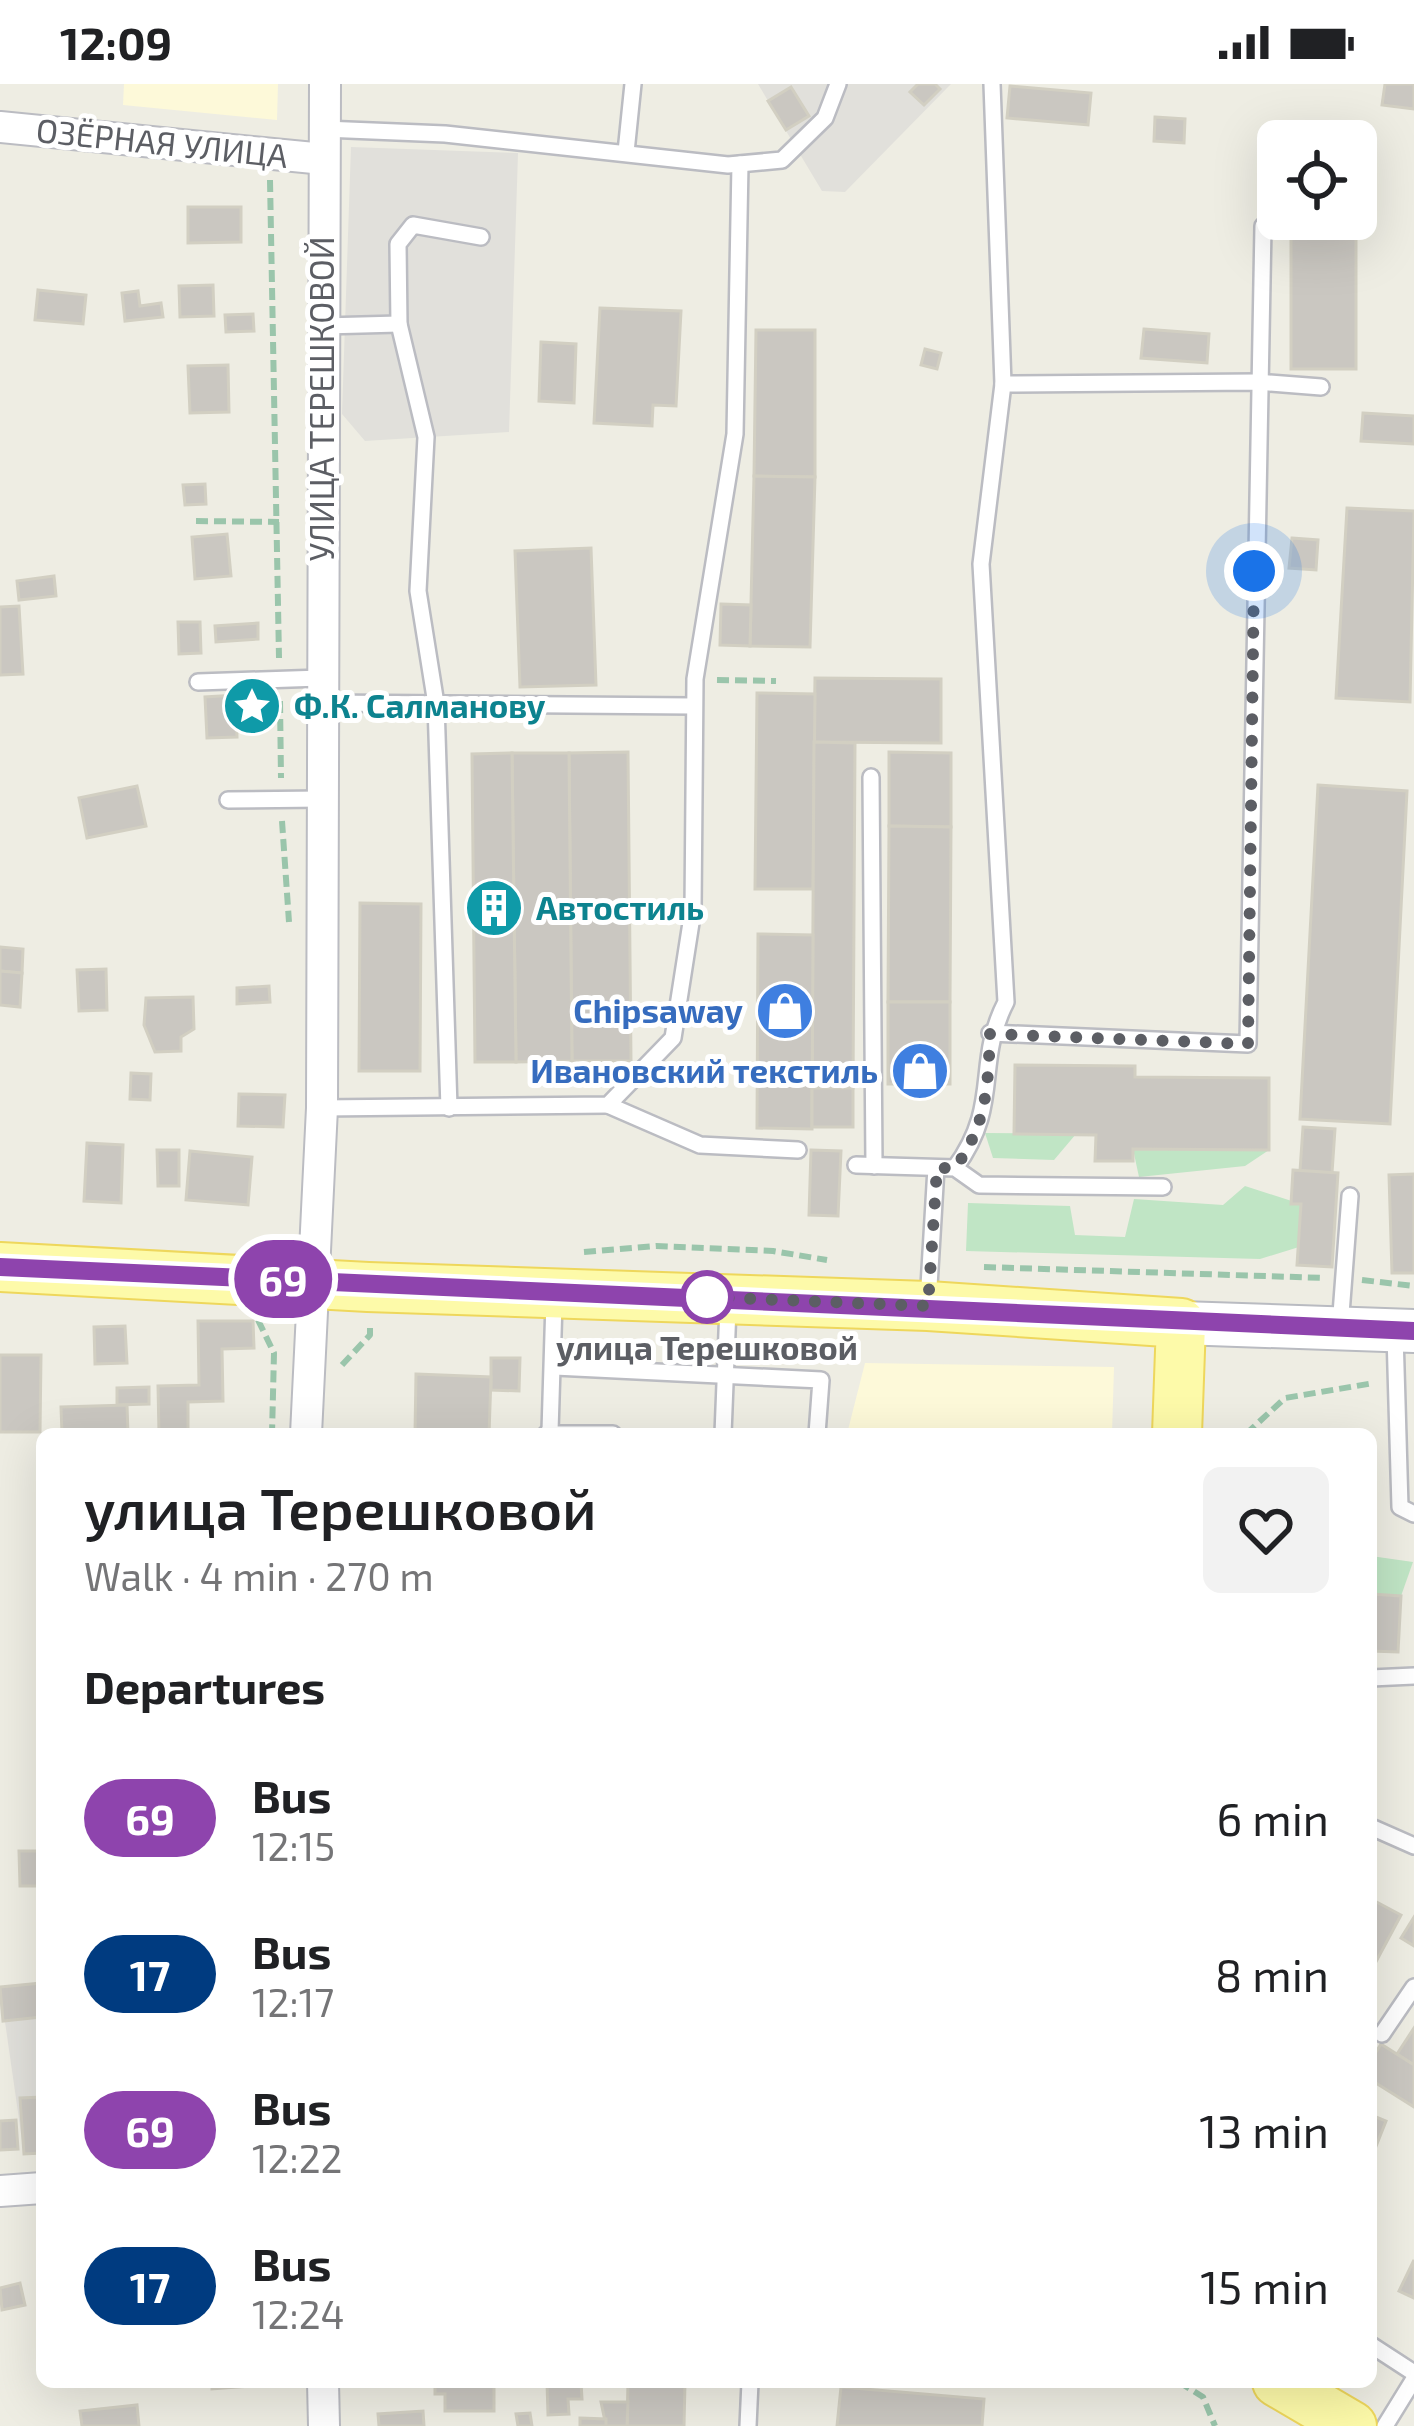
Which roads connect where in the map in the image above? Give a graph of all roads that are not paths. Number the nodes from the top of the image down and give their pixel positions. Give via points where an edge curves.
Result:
1 (325, 84) edge
2 (633, 84) edge
3 (838, 84) edge
4 (992, 84) edge
5 (0, 127) edge
6 (324, 144) junction
7 (626, 152) junction
8 (740, 164) junction
9 (482, 237) dead end
10 (1262, 240) edge
11 (399, 324) junction
12 (323, 326) junction
13 (1256, 382) junction
14 (1004, 384) junction
15 (1321, 386) dead end
16 (198, 682) dead end
17 (321, 690) junction
18 (436, 704) junction
19 (693, 706) junction
20 (871, 777) dead end
21 (322, 799) junction
22 (228, 800) dead end
23 (990, 1034) junction
24 (608, 1105) junction
25 (322, 1108) junction
26 (448, 1108) junction
27 (798, 1150) dead end
28 (937, 1168) junction
29 (955, 1168) junction
30 (1162, 1187) dead end
31 (1350, 1196) dead end
32 (0, 1267) edge
33 (310, 1280) junction
34 (554, 1293) junction
35 (729, 1298) junction
36 (928, 1306) junction
37 (1181, 1323) junction
38 (1340, 1330) junction
39 (1405, 1331) edge
40 (555, 1366) junction
41 (726, 1374) junction
42 (306, 1428) edge
43 (548, 1428) edge
44 (723, 1428) edge
45 (817, 1428) edge
46 (1177, 1428) edge
47 (1414, 1514) edge
48 (1414, 1676) edge
49 (1377, 1678) edge
50 (1377, 1830) edge
51 (1414, 1846) edge
52 (1414, 1987) edge
53 (1382, 2034) dead end
54 (36, 2188) edge
55 (0, 2191) edge
56 (1377, 2349) edge
57 (1414, 2376) edge
58 (322, 2388) edge
59 (750, 2388) edge
60 (1286, 2388) edge
61 (324, 2426) edge
62 (748, 2426) edge
63 (1352, 2426) edge
64 (1385, 2426) edge

1 - 6 street, УЛИЦА ТЕРЕШКОВОЙ
2 - 7 lane
3 - 8 lane via 825,118 796,149 782,160
4 - 14 lane
5 - 6 street, ОЗЁРНАЯ УЛИЦА
6 - 7 lane via 445,134
6 - 12 street, УЛИЦА ТЕРЕШКОВОЙ
7 - 8 lane
8 - 19 lane via 735,434
9 - 11 lane via 413,225 398,244
10 - 13 lane
11 - 12 lane
11 - 18 lane via 426,437 418,591
12 - 17 street, УЛИЦА ТЕРЕШКОВОЙ
13 - 14 lane
13 - 15 lane
13 - 23 lane via 1248,1044
14 - 23 lane via 982,564 1006,1002
16 - 17 lane via 280,680
17 - 18 lane
17 - 21 street, УЛИЦА ТЕРЕШКОВОЙ
18 - 19 lane
18 - 26 lane
19 - 24 lane via 693,910 673,1038
20 - 28 lane via 865,1166
21 - 22 lane
21 - 25 street, УЛИЦА ТЕРЕШКОВОЙ
23 - 29 lane via 987,1105
24 - 26 lane
24 - 27 lane via 700,1145
25 - 26 lane
25 - 33 street, УЛИЦА ТЕРЕШКОВОЙ
28 - 29 lane
28 - 36 lane
29 - 30 lane via 979,1185
31 - 38 lane
32 - 33 main road
33 - 34 main road
33 - 42 street, УЛИЦА ТЕРЕШКОВОЙ
34 - 35 main road
34 - 40 lane
35 - 36 main road
35 - 41 lane
36 - 37 main road
37 - 38 main road
37 - 46 main road
38 - 39 main road
39 - 47 lane via 1395,1382 1400,1507
40 - 41 lane
40 - 43 lane
41 - 44 lane
41 - 45 lane via 821,1380
48 - 49 lane
50 - 51 lane
52 - 53 lane
54 - 55 street
56 - 57 lane
57 - 64 lane
58 - 61 street
59 - 62 lane
60 - 63 main road

